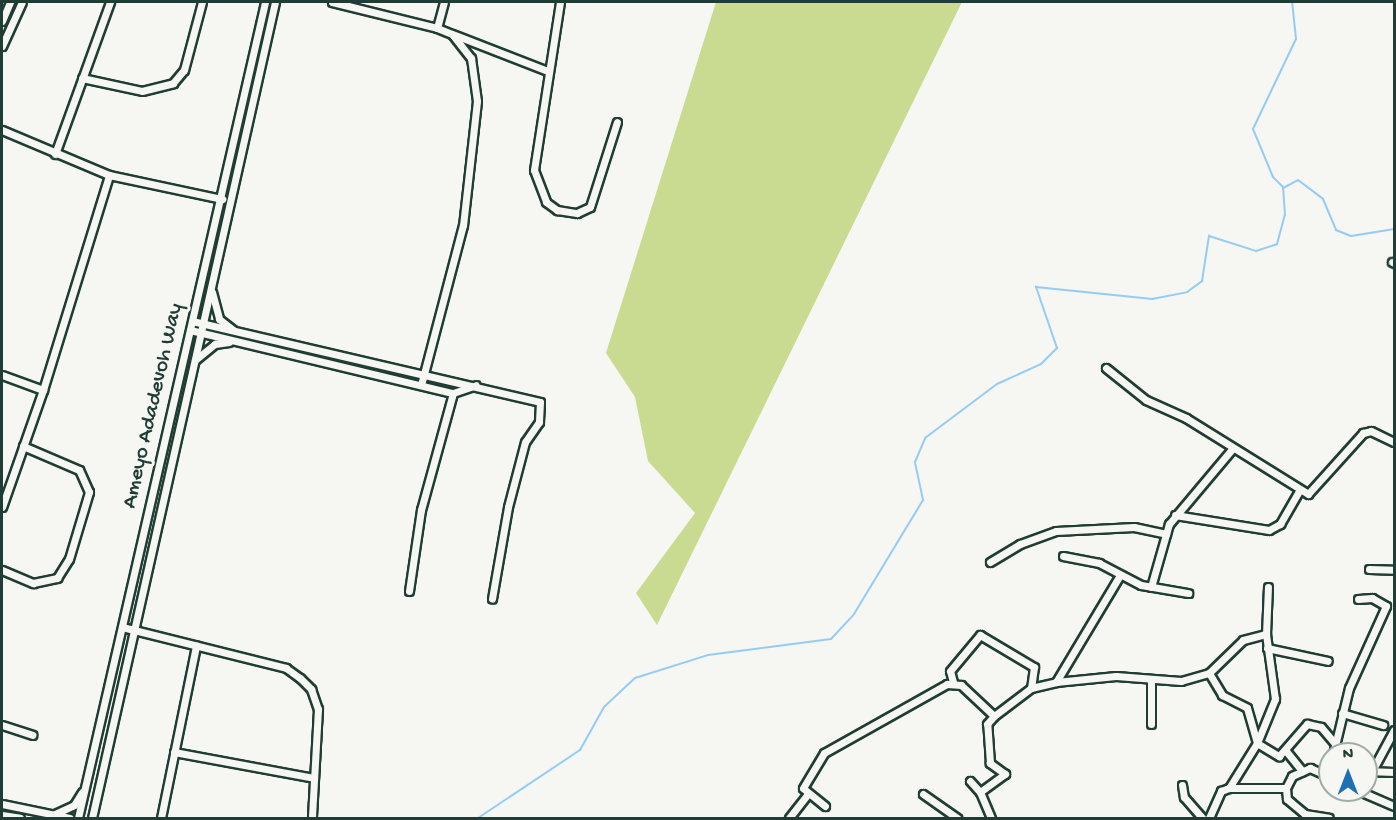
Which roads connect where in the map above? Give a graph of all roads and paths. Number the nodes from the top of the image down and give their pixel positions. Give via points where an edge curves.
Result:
1 (10, 2) edge
2 (22, 2) edge
3 (110, 2) edge
4 (202, 2) edge
5 (265, 2) edge
6 (275, 2) edge
7 (332, 2) edge
8 (444, 2) edge
9 (560, 2) edge
10 (344, 3) edge
11 (2, 21) edge
12 (437, 27) junction
13 (452, 34) junction
14 (2, 46) edge
15 (548, 71) junction
16 (81, 78) junction
17 (617, 122) dead end
18 (2, 130) edge
19 (55, 153) junction
20 (109, 175) junction
21 (220, 198) junction
22 (231, 201) junction
23 (211, 288) junction
24 (192, 321) junction
25 (203, 324) junction
26 (190, 330) junction
27 (235, 331) junction
28 (201, 333) junction
29 (234, 341) junction
30 (195, 360) junction
31 (1106, 368) dead end
32 (424, 374) junction
33 (2, 375) edge
34 (421, 385) junction
35 (477, 385) junction
36 (43, 390) junction
37 (453, 393) junction
38 (1395, 442) edge
39 (23, 446) junction
40 (1233, 448) junction
41 (1299, 491) junction
42 (2, 507) edge
43 (1174, 515) junction
44 (1166, 534) junction
45 (1063, 556) dead end
46 (990, 562) dead end
47 (1369, 569) dead end
48 (2, 570) edge
49 (1395, 570) edge
50 (1120, 576) junction
51 (1151, 587) junction
52 (1268, 587) dead end
53 (409, 591) dead end
54 (1188, 593) dead end
55 (492, 599) dead end
56 (1358, 599) dead end
57 (122, 627) junction
58 (134, 631) junction
59 (1266, 634) junction
60 (196, 646) junction
61 (1268, 648) junction
62 (1328, 662) dead end
63 (1209, 673) junction
64 (1151, 679) junction
65 (953, 682) junction
66 (1056, 682) junction
67 (1031, 688) junction
68 (1342, 713) junction
69 (994, 716) junction
70 (1151, 724) dead end
71 (2, 725) edge
72 (1383, 725) dead end
73 (1395, 730) edge
74 (32, 735) dead end
75 (1333, 742) edge
76 (1337, 742) edge
77 (1257, 743) junction
78 (1286, 751) junction
79 (174, 752) junction
80 (1378, 757) edge
81 (1302, 771) junction
82 (1318, 771) edge
83 (1378, 771) edge
84 (1395, 772) edge
85 (314, 778) junction
86 (969, 781) dead end
87 (86, 784) junction
88 (1182, 785) dead end
89 (1229, 788) junction
90 (1286, 788) junction
91 (980, 792) junction
92 (808, 794) junction
93 (923, 794) dead end
94 (1378, 799) edge
95 (2, 804) edge
96 (825, 806) dead end
97 (1395, 806) edge
98 (2, 815) edge
99 (52, 815) junction
100 (20, 819) edge
101 (70, 819) edge
102 (78, 819) edge
103 (92, 819) edge
104 (160, 819) edge
105 (312, 819) edge
106 (789, 819) edge
107 (957, 819) edge
108 (991, 819) edge
109 (1202, 819) edge
110 (1209, 819) edge
111 (1329, 819) edge

1 - 11 street
2 - 14 street
3 - 16 street
4 - 16 street via 184,70 173,83 142,91
5 - 21 street, Ameyo Adadevoh Way
6 - 22 street, Ameyo Adadevoh Way
7 - 10 street
8 - 12 street
9 - 15 street
10 - 12 street
12 - 13 street
13 - 15 street
13 - 32 street via 471,58 477,82 475,145 462,225
15 - 17 street via 534,170 546,202 557,210 577,213 590,207
16 - 19 street
18 - 19 street
19 - 20 street
20 - 21 street
20 - 36 street
21 - 22 street
21 - 24 street, Ameyo Adadevoh Way
22 - 23 street, Ameyo Adadevoh Way
23 - 25 street, Ameyo Adadevoh Way
23 - 27 street via 219,319
24 - 25 street
24 - 26 street, Ameyo Adadevoh Way
25 - 27 street
25 - 28 street, Ameyo Adadevoh Way
26 - 28 street
26 - 57 street, Ameyo Adadevoh Way
27 - 32 street
28 - 29 street
28 - 30 street, Ameyo Adadevoh Way
29 - 30 street via 214,344
29 - 34 street
30 - 58 street, Ameyo Adadevoh Way
31 - 40 street via 1146,400
32 - 34 street
32 - 35 street
33 - 36 street
34 - 37 street
35 - 37 street
35 - 55 street via 535,398 542,407 539,422 525,442 508,507
36 - 39 street
37 - 53 street via 421,510
38 - 41 street via 1371,431 1363,434 1314,491
39 - 42 street
39 - 48 street via 79,470 89,492 69,559 57,578 33,583
40 - 41 street
40 - 43 street
41 - 43 street via 1280,524 1269,530
43 - 44 street
44 - 46 street via 1134,527 1056,531 1020,544
44 - 51 street
45 - 50 street via 1099,564
47 - 49 street
50 - 51 street
50 - 66 street
51 - 54 street
52 - 59 street
56 - 68 street via 1372,598 1386,606
57 - 58 street
57 - 87 street, Ameyo Adadevoh Way
58 - 60 street
58 - 103 street, Ameyo Adadevoh Way
59 - 61 street
59 - 63 street via 1243,640
60 - 79 street
60 - 85 street via 286,668 311,689 318,709
61 - 62 street
61 - 77 street via 1276,689
63 - 64 street via 1181,681
63 - 77 street via 1222,695 1247,708
64 - 66 street via 1116,676
64 - 70 street
65 - 67 street via 950,671 980,635 1034,667
65 - 69 street
65 - 92 street via 824,753 803,788
66 - 67 street
67 - 69 street
68 - 72 street
68 - 76 street
69 - 91 street via 987,724 990,763 1005,774
71 - 74 street
73 - 80 street
75 - 78 street via 1321,728 1307,724
77 - 78 street via 1279,756
77 - 89 street
78 - 81 street
79 - 85 street
79 - 104 street
81 - 82 street
81 - 90 street via 1292,776
83 - 84 street
85 - 105 street
86 - 91 street
87 - 99 street via 74,805
87 - 102 street, Ameyo Adadevoh Way
88 - 109 street via 1184,797
89 - 90 street
89 - 110 street via 1221,791
90 - 111 street via 1287,799 1305,814
91 - 108 street
92 - 96 street
92 - 106 street
93 - 107 street
94 - 97 street
95 - 99 street
98 - 100 street
99 - 101 street

